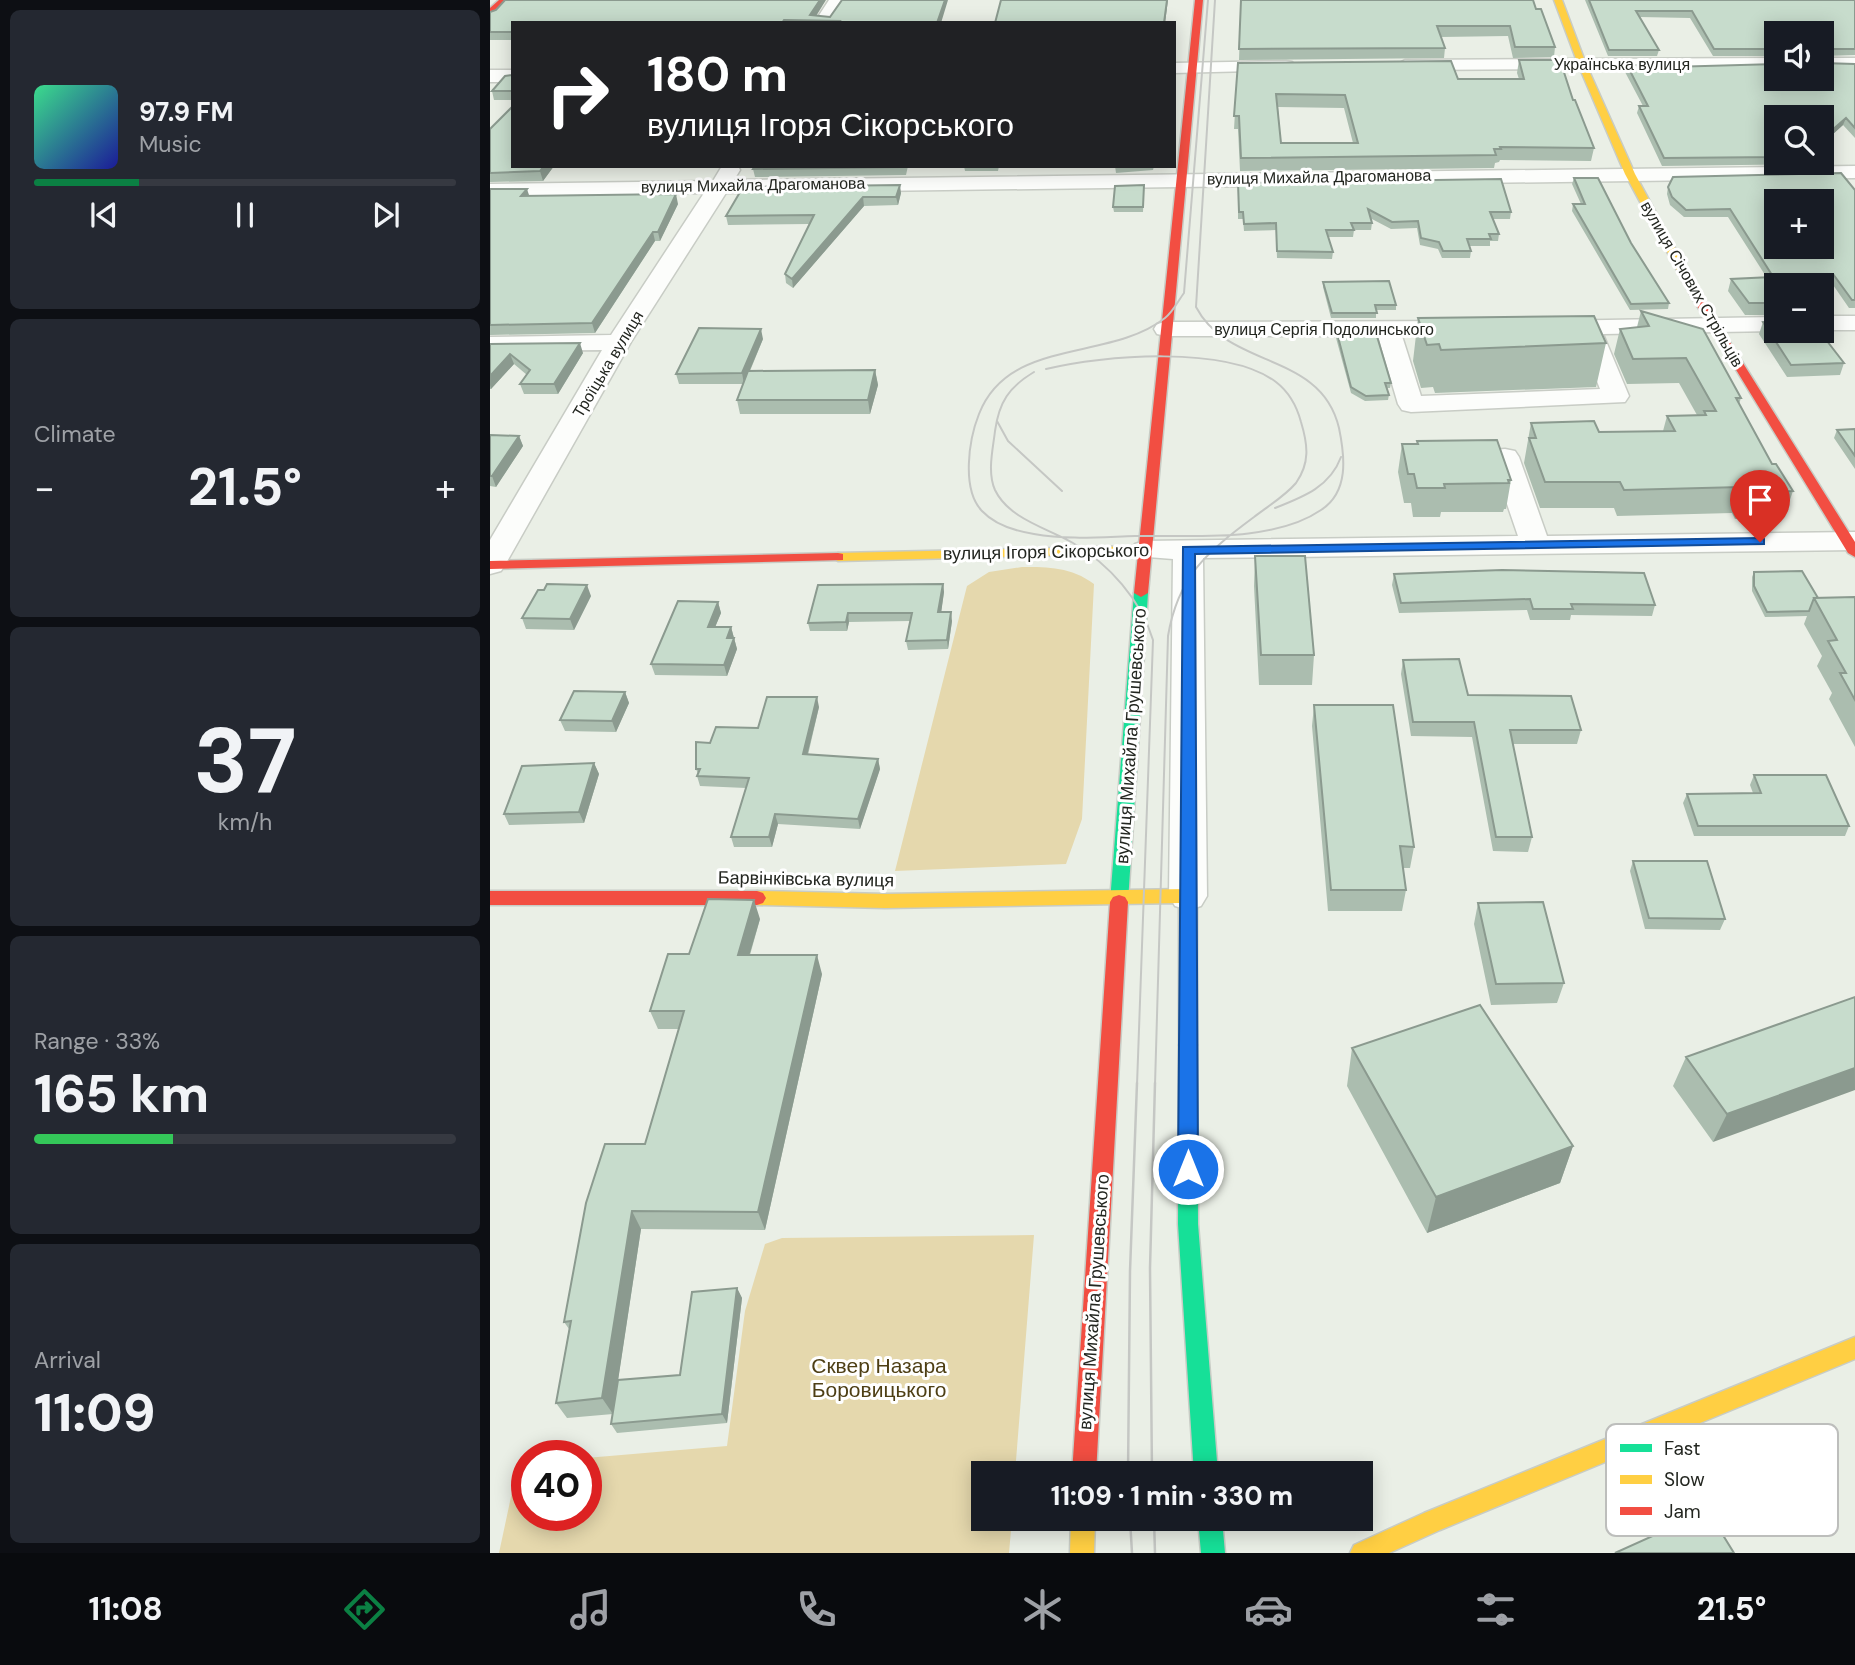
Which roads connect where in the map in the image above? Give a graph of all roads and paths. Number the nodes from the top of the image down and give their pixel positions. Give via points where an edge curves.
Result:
1 (503, 0) edge
2 (837, 0) edge
3 (1199, 0) edge
4 (1558, 0) edge
5 (490, 12) edge
6 (823, 21) edge
7 (1764, 63) edge
8 (1834, 63) edge
9 (1855, 63) edge
10 (1581, 64) junction
11 (1381, 65) edge
12 (1305, 66) edge
13 (1183, 68) edge
14 (490, 76) edge
15 (511, 76) edge
16 (1855, 172) edge
17 (1630, 174) junction
18 (726, 176) edge
19 (1181, 179) junction
20 (490, 190) edge
21 (1855, 323) edge
22 (1764, 324) edge
23 (1834, 324) edge
24 (1713, 326) junction
25 (1588, 327) junction
26 (1481, 328) edge
27 (1521, 328) edge
28 (1166, 329) junction
29 (1388, 329) junction
30 (619, 342) junction
31 (490, 344) edge
32 (1436, 459) edge
33 (1535, 544) junction
34 (1853, 545) edge
35 (1145, 550) junction
36 (1188, 550) junction
37 (490, 565) edge
38 (1120, 896) junction
39 (1188, 896) junction
40 (490, 898) edge
41 (1855, 1348) edge
42 (1669, 1424) edge
43 (1606, 1450) edge
44 (1085, 1461) edge
45 (1205, 1461) edge
46 (1083, 1531) edge
47 (1211, 1531) edge
48 (1082, 1553) edge
49 (1213, 1553) edge
50 (1362, 1553) edge

1 - 5 main road
2 - 6 street
3 - 13 main road, вулиця Михайла Грушевського
4 - 10 main road, вулиця Січових Стрільців
7 - 10 street, Українська вулиця
8 - 9 street
10 - 11 street, Українська вулиця
10 - 17 main road, вулиця Січових Стрільців
12 - 13 street
13 - 19 main road, вулиця Михайла Грушевського
14 - 15 street
16 - 17 street, вулиця Михайла Драгоманова
17 - 19 street, вулиця Михайла Драгоманова
17 - 24 main road, вулиця Січових Стрільців
18 - 19 street, вулиця Михайла Драгоманова
18 - 20 street, вулиця Михайла Драгоманова
18 - 30 street, Троїцька вулиця
19 - 28 main road, вулиця Михайла Грушевського
21 - 23 street
22 - 24 street
24 - 25 street
24 - 34 main road, вулиця Січових Стрільців
25 - 27 street
25 - 29 street via 1616,396 1411,404
26 - 29 street, вулиця Сергія Подолинського
28 - 29 street, вулиця Сергія Подолинського
28 - 35 main road, вулиця Михайла Грушевського
30 - 31 street
30 - 37 street, Троїцька вулиця
32 - 33 street via 1505,457
33 - 34 street, вулиця Ігоря Сікорського
33 - 36 street, вулиця Ігоря Сікорського
35 - 36 street, вулиця Ігоря Сікорського
35 - 37 main road, вулиця Ігоря Сікорського
35 - 38 main road, вулиця Михайла Грушевського
36 - 39 street
38 - 39 main road, Барвінківська вулиця
38 - 40 main road, Барвінківська вулиця via 885,901 697,896
38 - 44 main road, вулиця Михайла Грушевського
39 - 45 main road via 1188,1224
41 - 42 main road
43 - 50 main road
46 - 48 main road
47 - 49 main road

